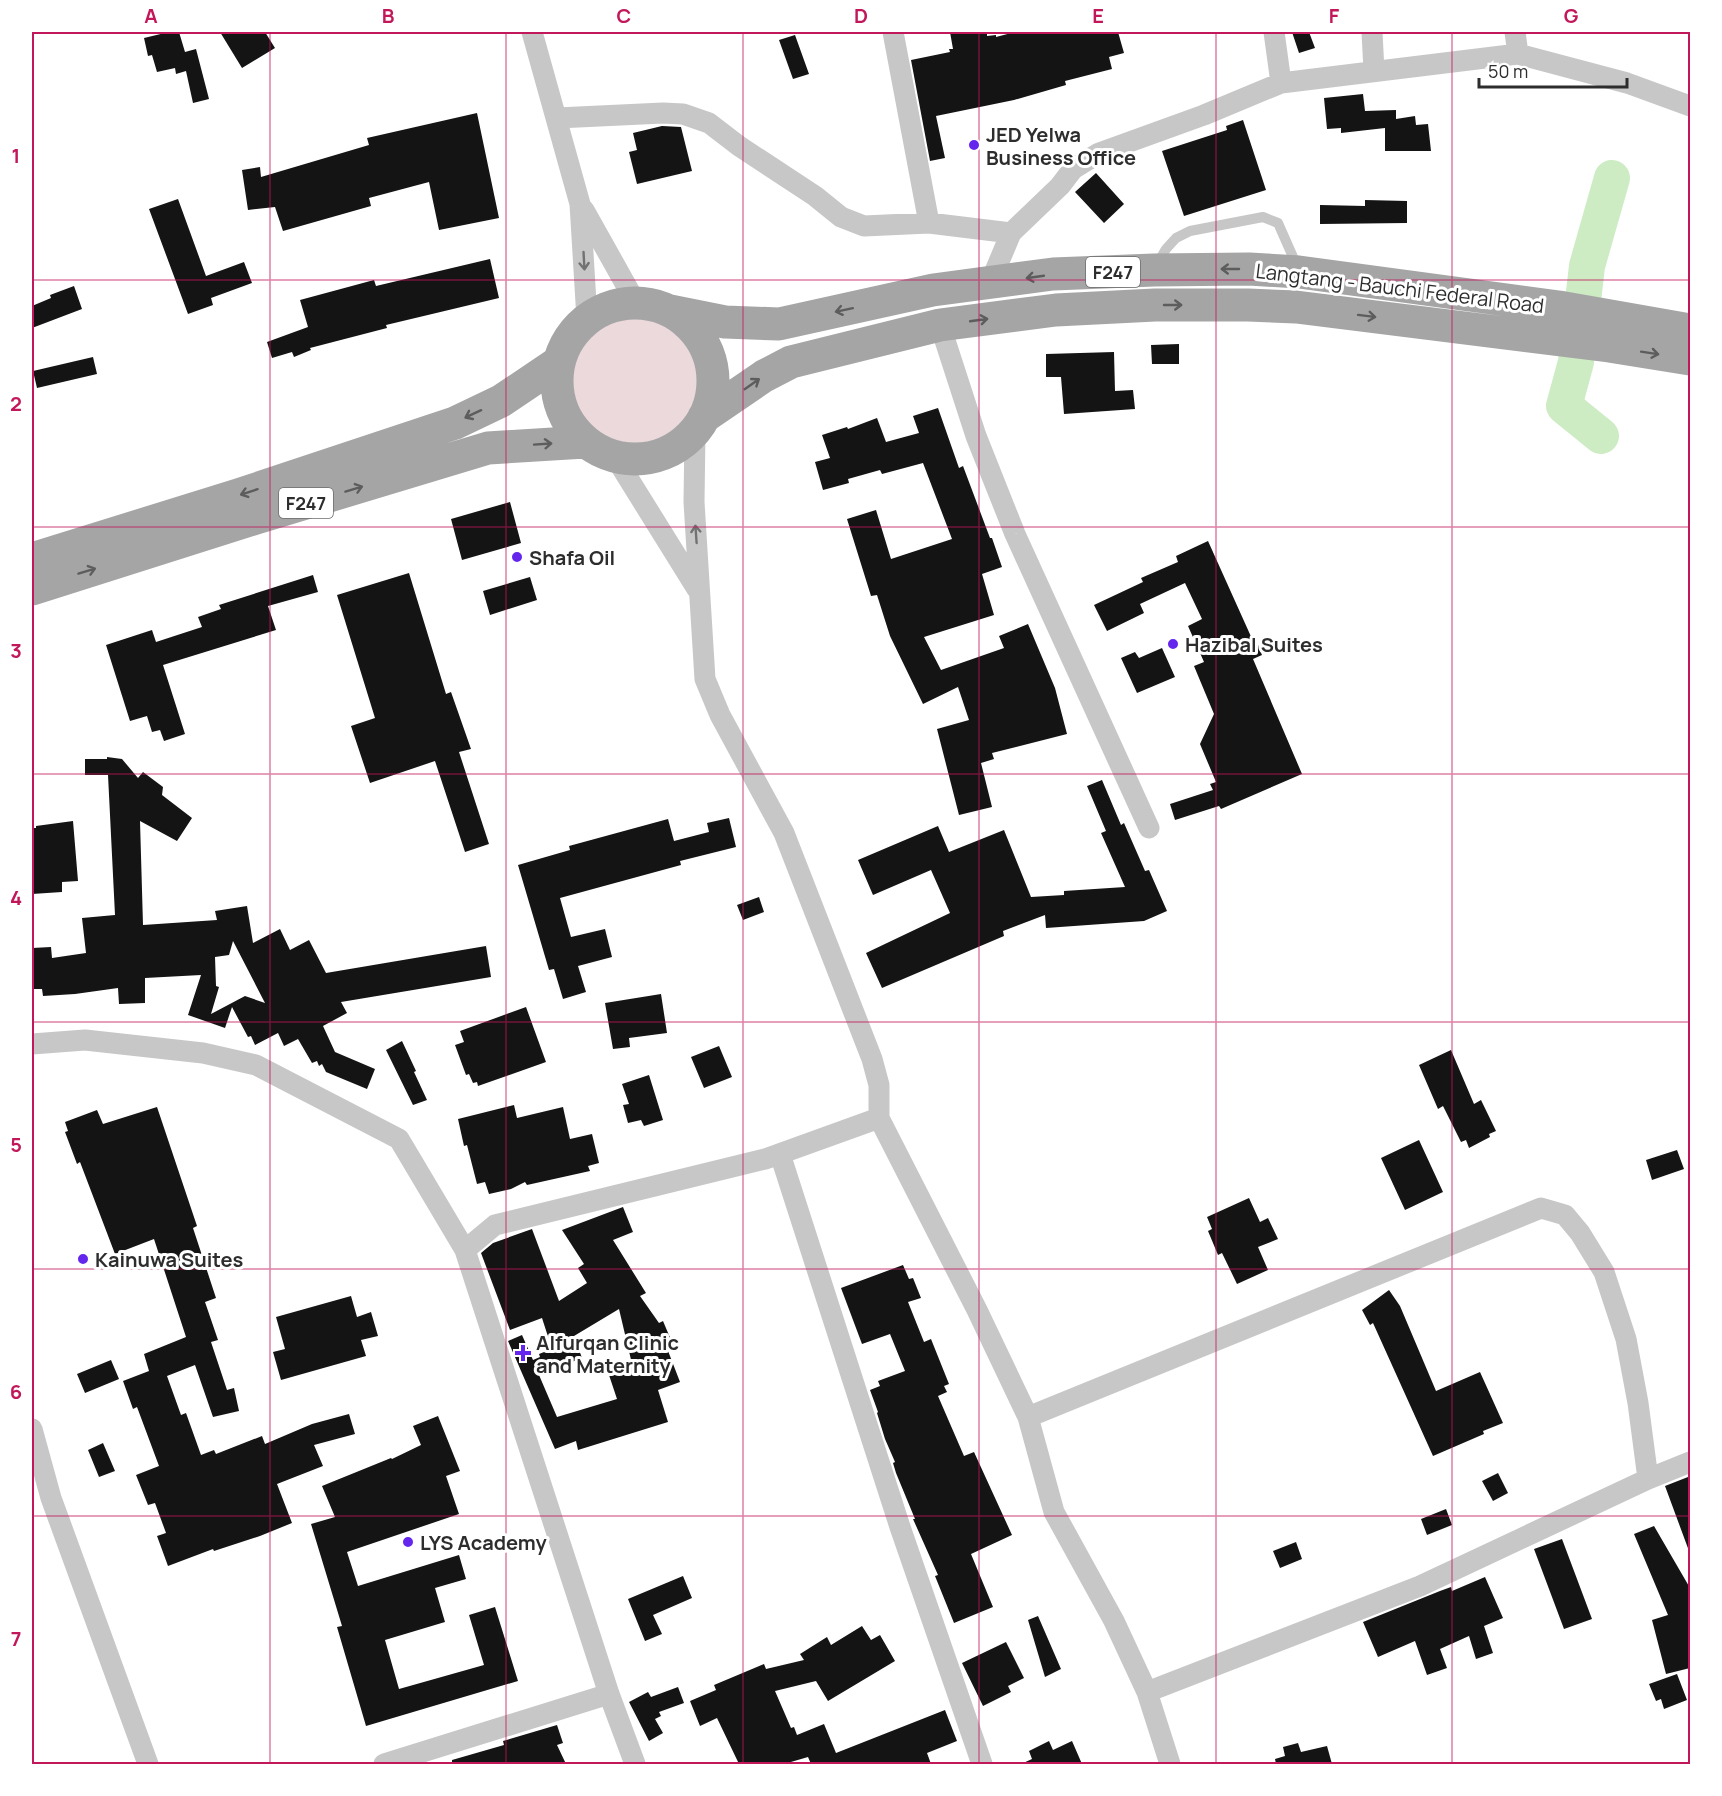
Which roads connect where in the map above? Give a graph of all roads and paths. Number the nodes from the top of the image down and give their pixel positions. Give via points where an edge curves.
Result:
1 (532, 32) edge
2 (893, 32) edge
3 (1274, 32) edge
4 (1372, 32) edge
5 (1515, 32) edge
6 (1518, 54) junction
7 (1374, 71) junction
8 (1281, 83) junction
9 (1690, 106) edge
10 (557, 118) junction
11 (580, 204) junction
12 (928, 223) junction
13 (1011, 233) junction
14 (1154, 270) junction
15 (1299, 272) junction
16 (990, 283) junction
17 (636, 303) junction
18 (670, 311) junction
19 (587, 319) junction
20 (940, 325) junction
21 (1690, 330) edge
22 (1613, 332) junction
23 (1690, 359) edge
24 (558, 362) junction
25 (700, 425) junction
26 (585, 441) junction
27 (615, 458) junction
28 (32, 559) edge
29 (32, 589) edge
30 (699, 592) junction
31 (1149, 828) dead end
32 (32, 1044) edge
33 (879, 1118) junction
34 (780, 1154) junction
35 (465, 1250) junction
36 (1028, 1417) junction
37 (32, 1429) edge
38 (1690, 1462) edge
39 (1648, 1479) junction
40 (1147, 1692) junction
41 (609, 1694) junction
42 (148, 1764) edge
43 (384, 1764) edge
44 (635, 1764) edge
45 (982, 1764) edge
46 (1170, 1764) edge

1 - 10 street
2 - 12 street
3 - 8 street
4 - 7 street
5 - 6 street
6 - 7 street
6 - 9 street via 1627,83
7 - 8 street
8 - 13 street via 1099,153 1073,169
10 - 11 street
10 - 12 street via 683,114 709,123 841,217 864,226
11 - 17 street
11 -> 19 street
12 - 13 street
13 - 16 street
15 -> 14 main road, Langtang - Bauchi Federal Road / F247
14 - 15 lane via 1176,238 1190,231 1263,217 1278,223
14 -> 16 main road, Langtang - Bauchi Federal Road / F247 via 1053,274
15 - 22 main road, Langtang - Bauchi Federal Road / F247 via 1559,307
16 -> 18 main road, Langtang - Bauchi Federal Road / F247 via 933,290 779,324 725,322
17 - 18 main road, F247
17 - 19 main road, F247 via 610,307
18 - 25 main road, F247 via 697,334 711,366 710,401
19 - 24 main road, F247 via 574,331
20 -> 22 main road, Langtang - Bauchi Federal Road / F247 via 1056,310 1248,305 1296,307 1552,340
25 -> 20 main road, Langtang - Bauchi Federal Road / F247 via 764,376 791,362
20 - 31 street via 976,436 1015,534
21 - 22 main road, F247
22 -> 23 main road, F247
24 - 26 main road, F247 via 556,379 563,414
24 -> 28 main road, F247 via 501,401 455,423
25 - 27 main road, F247 via 667,453 633,460
30 -> 25 street via 694,502
26 - 27 main road, F247
29 -> 26 main road, F247 via 488,448
27 - 30 street
30 - 33 street via 705,679 720,715 784,833 872,1059 879,1085
32 - 35 street via 85,1040 203,1053 256,1065 399,1139
33 - 34 street
33 - 36 street
34 - 35 street via 495,1225
34 - 45 street via 900,1527
35 - 41 street
36 - 39 street via 1541,1208 1565,1215 1604,1272 1626,1339
36 - 40 street via 1054,1512 1114,1621
37 - 42 street via 51,1498
38 - 39 street
39 - 40 street via 1420,1586
40 - 46 street
41 - 43 street
41 - 44 street

